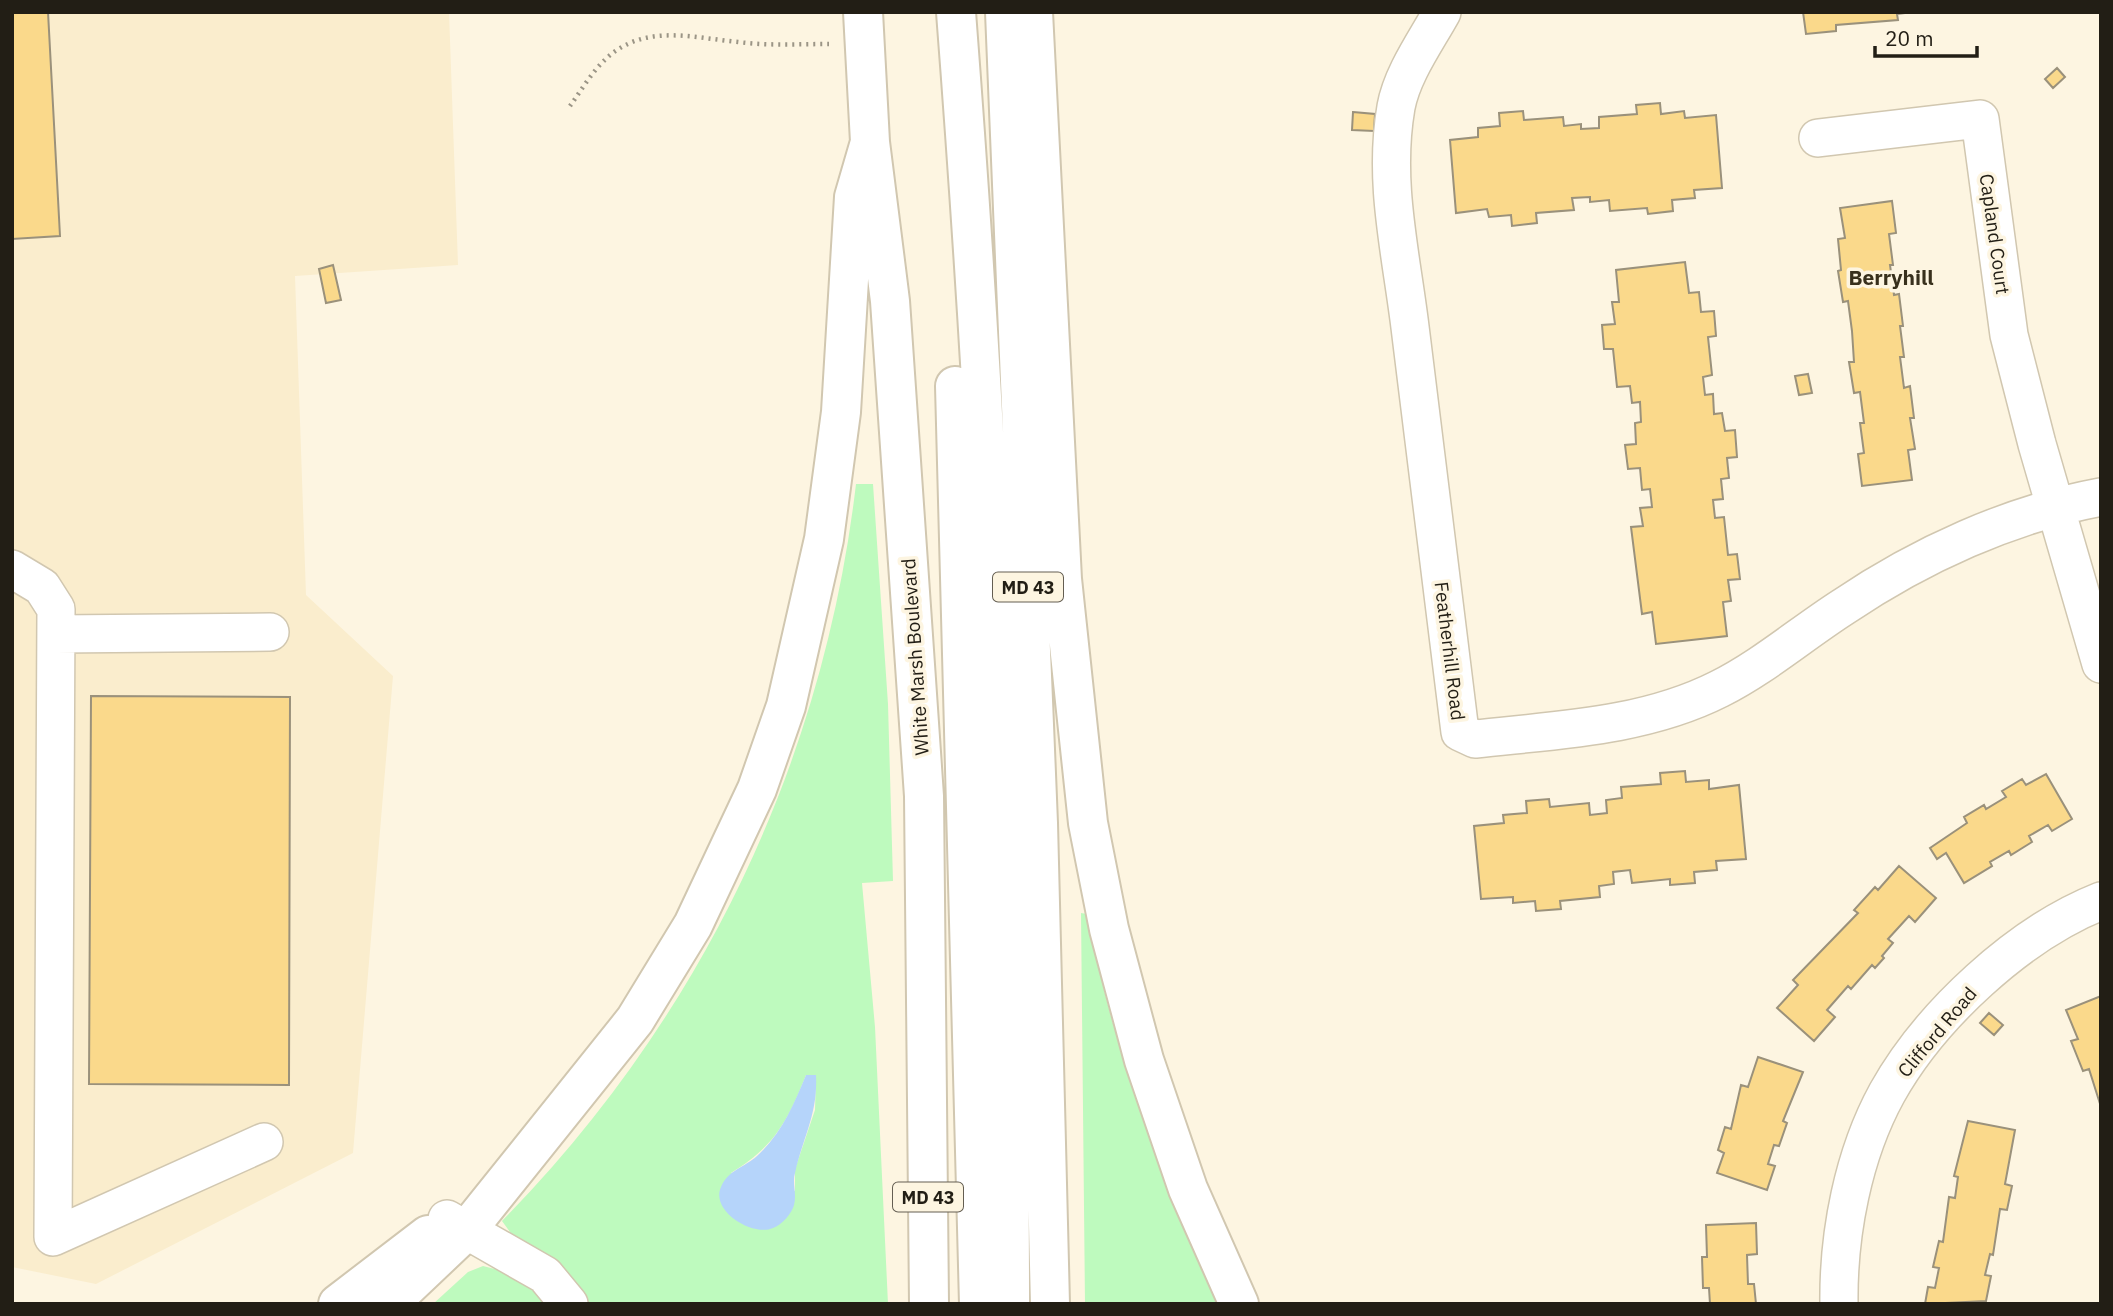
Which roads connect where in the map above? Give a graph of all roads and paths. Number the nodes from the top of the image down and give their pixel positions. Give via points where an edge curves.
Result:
1 (954, 12) edge
2 (1005, 12) edge
3 (1033, 12) edge
4 (1443, 12) edge
5 (864, 28) edge
6 (570, 106) dead end
7 (1818, 138) dead end
8 (870, 142) junction
9 (2101, 497) edge
10 (2056, 505) junction
11 (12, 569) edge
12 (270, 632) dead end
13 (56, 634) junction
14 (2101, 664) edge
15 (2101, 901) edge
16 (264, 1142) dead end
17 (457, 1225) junction
18 (338, 1304) edge
19 (388, 1304) edge
20 (569, 1304) edge
21 (929, 1304) edge
22 (979, 1304) edge
23 (1010, 1304) edge
24 (1050, 1304) edge
25 (1239, 1304) edge
26 (1839, 1304) edge

1 - 22 highway via 950,173
1 - 23 highway via 978,330 1001,835
2 - 24 highway, MD 43 via 1038,822
3 - 25 highway via 1062,579 1088,823 1109,929 1144,1060 1188,1189
4 - 10 street, Featherhill Road via 1396,103 1391,148 1393,218 1460,732 1475,739 1582,727 1678,706 1756,667 1902,572 1964,541
5 - 6 path via 779,44 669,33 646,37 614,52
5 - 8 highway, White Marsh Boulevard / MD 43
7 - 10 street, Capland Court via 1980,119 2009,335
8 - 17 highway via 853,197 844,386 824,539 797,663 770,753 719,875 669,967 618,1044 520,1163
8 - 21 highway, White Marsh Boulevard / MD 43 via 890,301 923,796
9 - 10 street, Featherhill Road
10 - 14 street
11 - 13 street via 42,587 56,609
12 - 13 street
13 - 16 street via 53,1237
15 - 26 street, Clifford Road via 2048,928 1999,963 1935,1029 1887,1093 1857,1171 1839,1259
17 - 18 highway
17 - 19 highway
17 - 20 street via 545,1275

